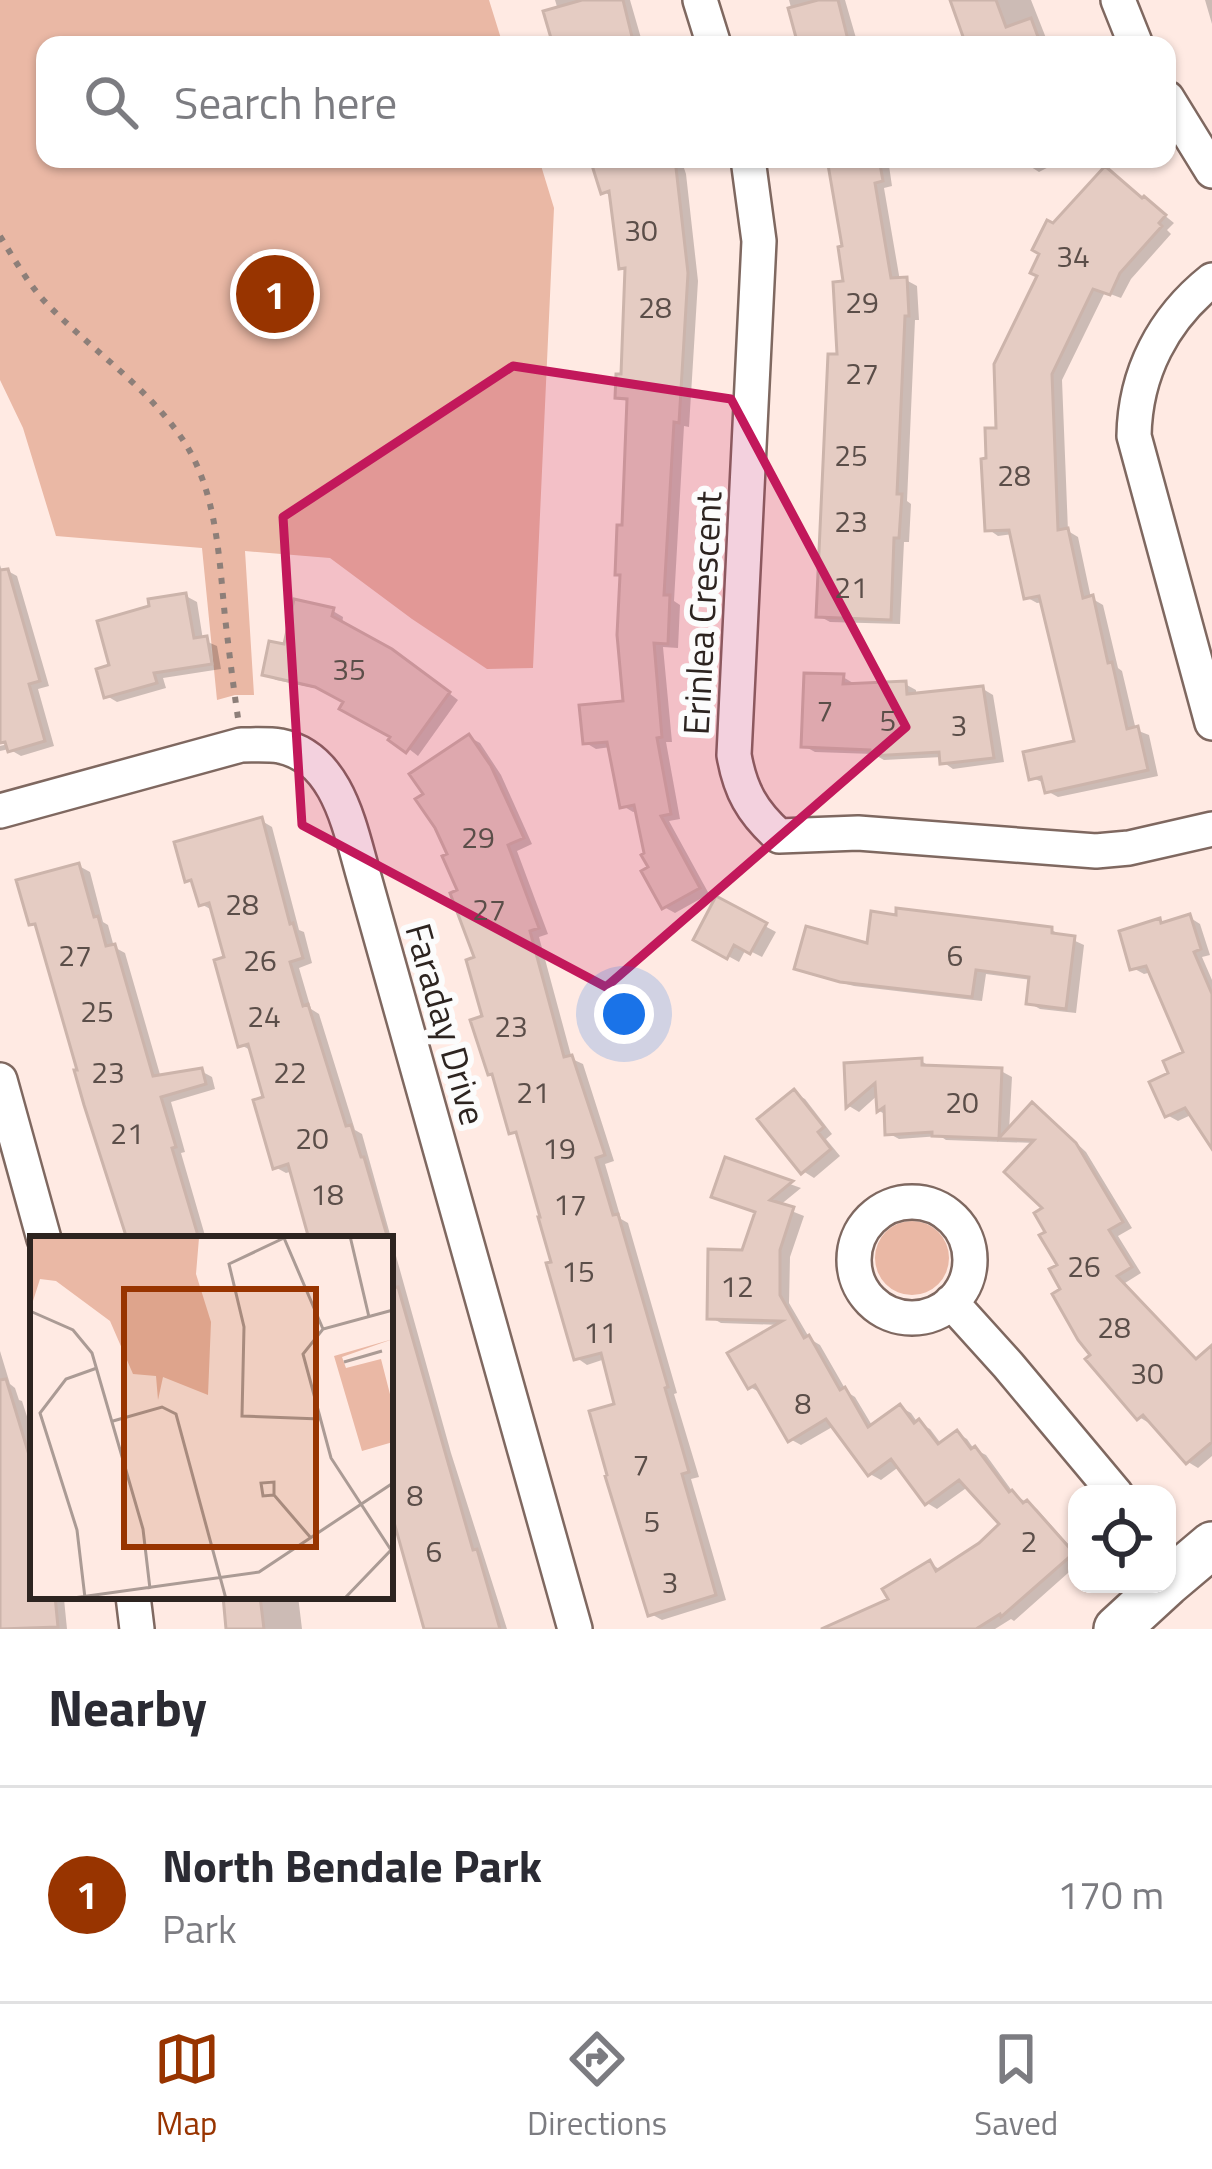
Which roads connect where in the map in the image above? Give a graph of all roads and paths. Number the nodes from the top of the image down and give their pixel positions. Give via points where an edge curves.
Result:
1 (700, 0) edge
2 (1118, 0) edge
3 (711, 36) edge
4 (1132, 36) edge
5 (1176, 113) edge
6 (749, 168) edge
7 (1212, 171) edge
8 (0, 236) edge
9 (1212, 280) edge
10 (1212, 723) edge
11 (241, 745) junction
12 (0, 811) edge
13 (1212, 829) edge
14 (0, 1080) edge
15 (43, 1236) edge
16 (952, 1302) dead end
17 (1109, 1485) edge
18 (1179, 1567) edge
19 (133, 1599) edge
20 (137, 1629) edge
21 (575, 1629) edge
22 (1118, 1629) edge

1 - 3 street
2 - 4 street
5 - 7 street
6 - 13 street, Erinlea Crescent via 759,241 734,754 760,819 778,836 858,832 1096,851
8 - 11 path via 51,309 163,414 199,471 218,545
9 - 10 street via 1161,335 1134,408 1134,436
11 - 12 street, Faraday Drive
11 - 21 street, Faraday Drive via 282,746 313,760 345,812
14 - 15 street
16 - 17 street
18 - 22 street
19 - 20 street

